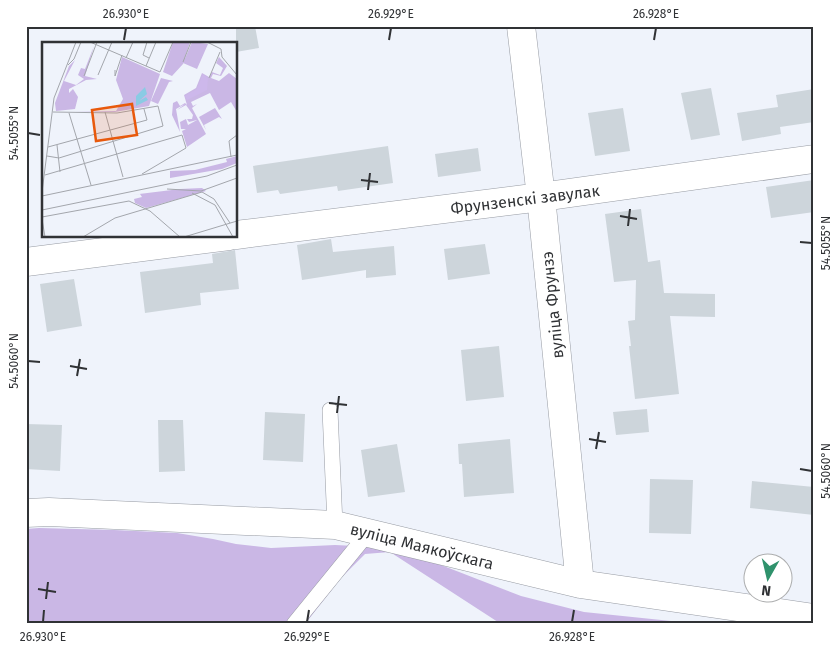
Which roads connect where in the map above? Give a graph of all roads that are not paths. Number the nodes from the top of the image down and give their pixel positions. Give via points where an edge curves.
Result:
1 (521, 26) edge
2 (814, 159) edge
3 (541, 197) junction
4 (238, 235) edge
5 (213, 238) edge
6 (26, 262) edge
7 (330, 410) dead end
8 (26, 513) edge
9 (335, 525) junction
10 (368, 533) junction
11 (580, 584) junction
12 (814, 618) edge
13 (294, 624) edge

1 - 3 street, вуліца Фрунзэ
2 - 3 street, Фрунзенскі завулак
3 - 4 street, Фрунзенскі завулак
3 - 11 street, вуліца Фрунзэ
5 - 6 street
7 - 9 lane
8 - 9 street, вуліца Маякоўскага
9 - 10 street, вуліца Маякоўскага
10 - 11 street, вуліца Маякоўскага
10 - 13 lane
11 - 12 street, вуліца Маякоўскага

